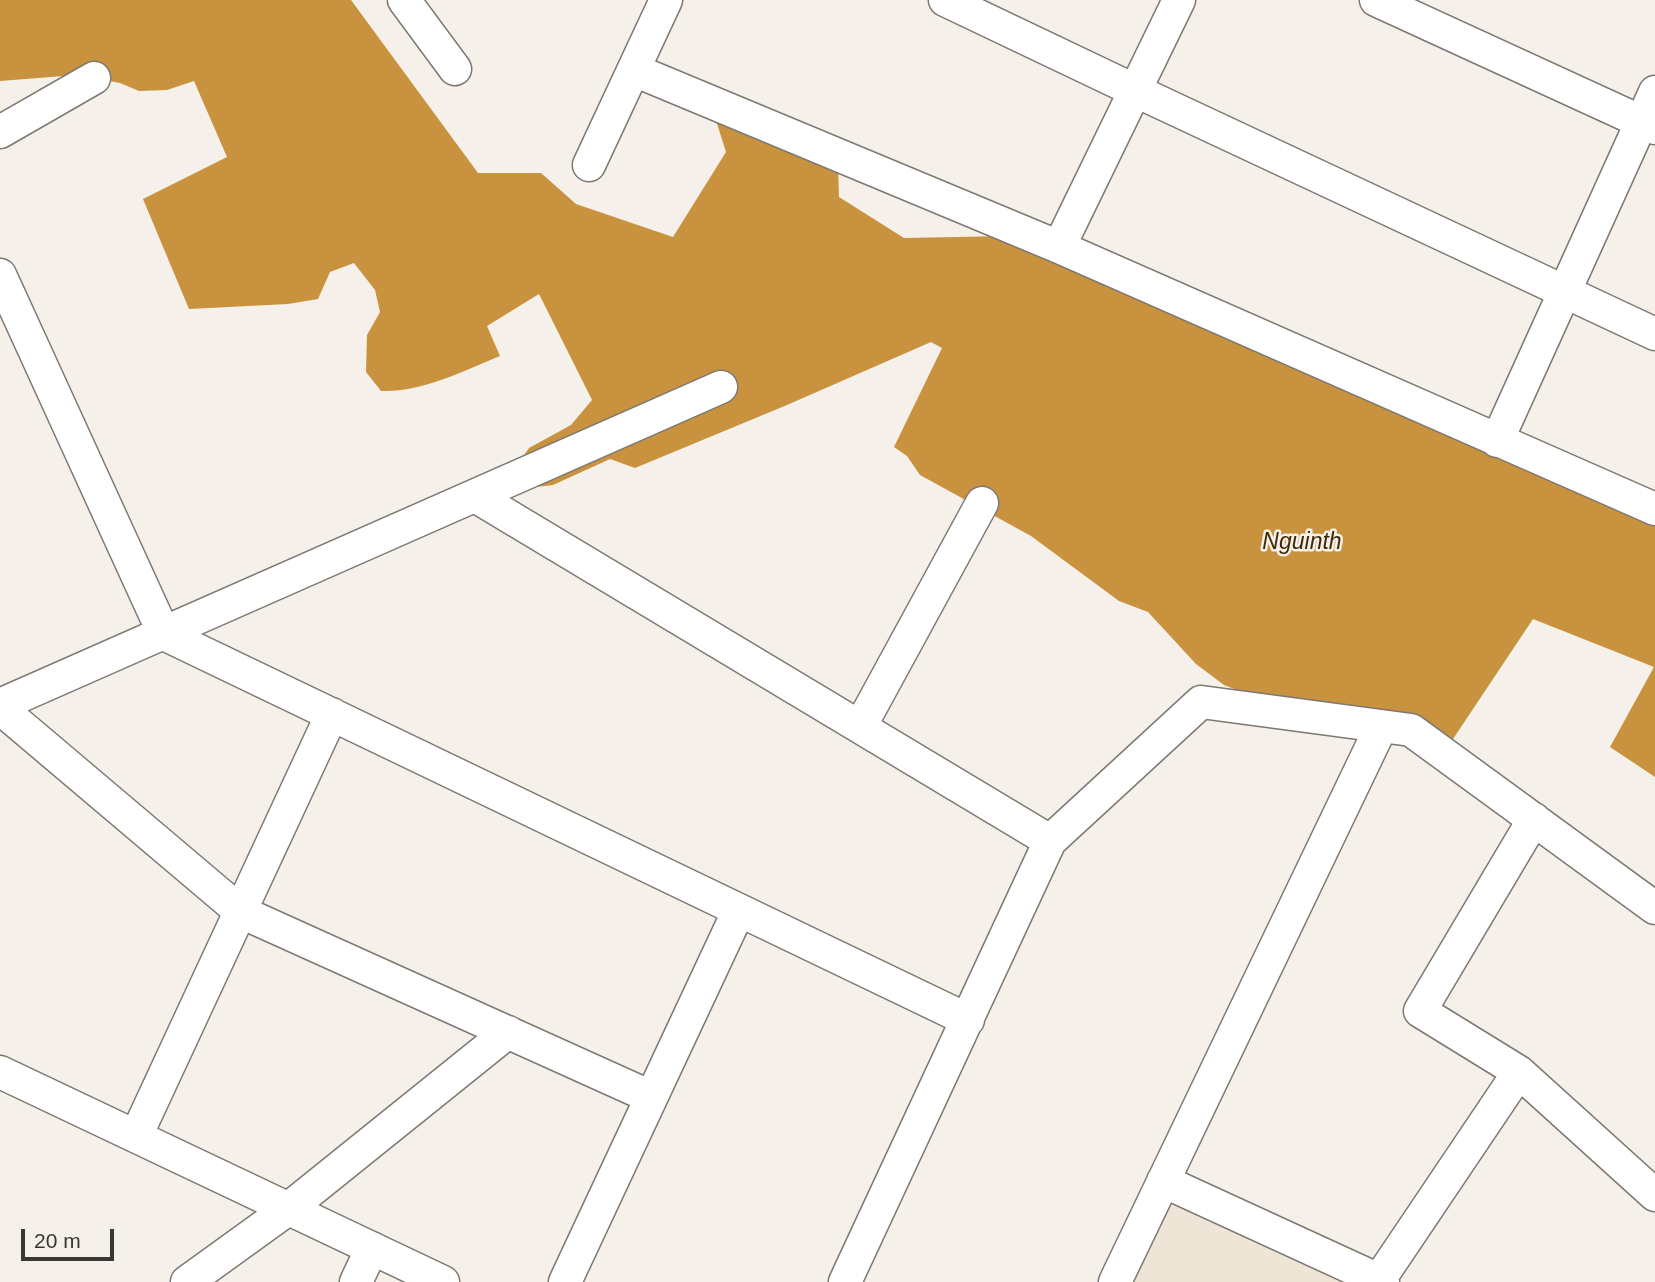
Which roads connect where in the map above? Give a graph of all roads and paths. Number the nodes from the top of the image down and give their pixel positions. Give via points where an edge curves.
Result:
1 (404, 0) edge
2 (666, 0) edge
3 (945, 0) edge
4 (1179, 0) edge
5 (1376, 0) edge
6 (454, 69) dead end
7 (634, 70) junction
8 (94, 78) dead end
9 (1136, 92) junction
10 (1655, 92) edge
11 (1648, 125) edge
12 (0, 132) edge
13 (589, 165) dead end
14 (1059, 247) junction
15 (0, 275) edge
16 (1565, 292) junction
17 (1655, 334) edge
18 (721, 387) dead end
19 (1497, 441) junction
20 (475, 496) junction
21 (982, 503) dead end
22 (1655, 509) edge
23 (164, 634) junction
24 (0, 706) edge
25 (332, 714) junction
26 (860, 727) junction
27 (1381, 727) junction
28 (1534, 820) junction
29 (1050, 841) junction
30 (1655, 908) edge
31 (739, 910) junction
32 (241, 912) junction
33 (968, 1020) junction
34 (508, 1032) junction
35 (0, 1072) edge
36 (1519, 1072) junction
37 (651, 1097) junction
38 (136, 1136) junction
39 (1163, 1181) junction
40 (1655, 1195) edge
41 (288, 1209) junction
42 (372, 1248) junction
43 (851, 1280) edge
44 (1381, 1281) edge
45 (187, 1282) edge
46 (356, 1282) edge
47 (443, 1282) edge
48 (565, 1282) edge
49 (1115, 1282) edge

1 - 6 street
2 - 7 street
3 - 9 street
4 - 9 street
5 - 11 street
7 - 13 street
7 - 14 street
8 - 12 street
9 - 14 street
9 - 16 street
10 - 11 street
11 - 16 street
14 - 19 street
15 - 23 street
16 - 17 street
16 - 19 street
18 - 20 street
19 - 22 street
20 - 23 street
20 - 26 street
21 - 26 street
23 - 24 street
23 - 25 street
24 - 32 street
25 - 31 street
25 - 32 street
26 - 29 street
27 - 28 street via 1412,730
27 - 29 street via 1201,702
27 - 39 street
28 - 30 street
28 - 36 street via 1420,1011
29 - 33 street
31 - 33 street
31 - 37 street
32 - 34 street
32 - 38 street
33 - 43 street
34 - 37 street
34 - 41 street
35 - 38 street
36 - 40 street
36 - 44 street
37 - 48 street
38 - 41 street
39 - 44 street
39 - 49 street
41 - 42 street
41 - 45 street
42 - 46 street
42 - 47 street

